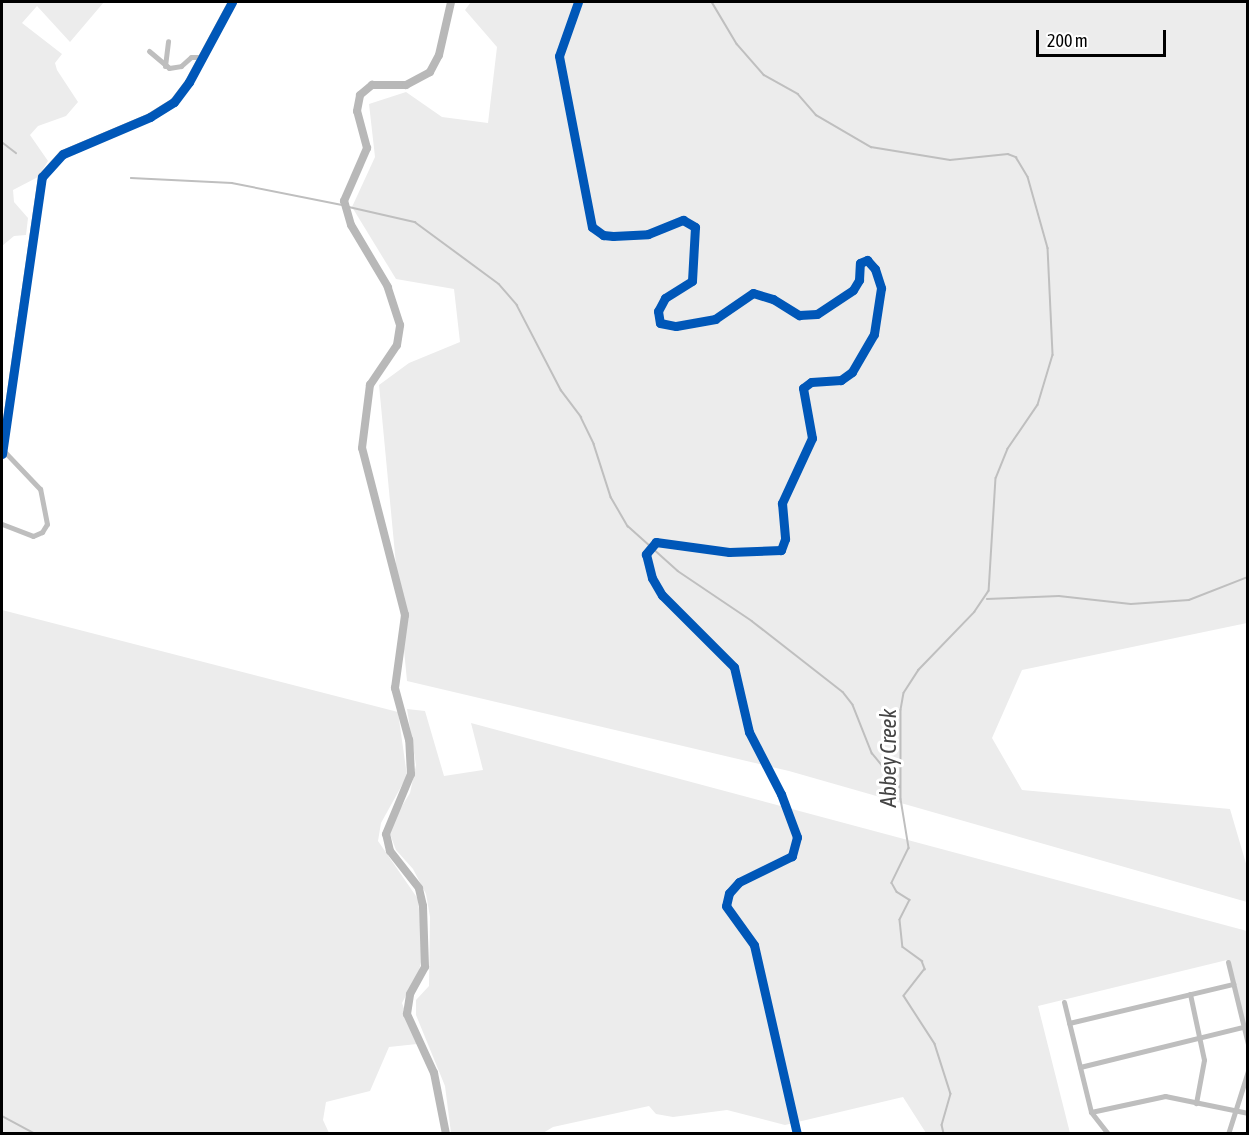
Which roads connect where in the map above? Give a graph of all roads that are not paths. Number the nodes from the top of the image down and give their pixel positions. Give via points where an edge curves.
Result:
1 (232, 2) edge
2 (451, 2) edge
3 (578, 2) edge
4 (168, 41) dead end
5 (149, 51) dead end
6 (202, 57) junction
7 (165, 66) junction
8 (2, 449) edge
9 (2, 454) edge
10 (2, 524) edge
11 (1228, 962) dead end
12 (1233, 984) junction
13 (1190, 994) junction
14 (1064, 1002) dead end
15 (1069, 1023) junction
16 (1243, 1027) junction
17 (1200, 1038) junction
18 (1248, 1044) edge
19 (1080, 1068) junction
20 (1248, 1071) edge
21 (1196, 1103) junction
22 (1236, 1110) junction
23 (1091, 1113) junction
24 (1248, 1113) edge
25 (446, 1134) edge
26 (797, 1134) edge
27 (1108, 1134) edge
28 (1228, 1134) edge

1 - 6 main road
2 - 25 main road via 439,55 430,72 406,85 372,85 360,95 357,111 367,148 344,201 351,225 388,287 400,325 393,352 370,385 362,448 405,615 395,688 409,740 411,774 386,834 390,851 419,888 423,906 425,967 410,994 407,1014 434,1073
3 - 26 street via 559,56 592,227 603,235 613,236 648,234 683,220 695,227 692,280 665,298 658,311 660,322 675,326 715,319 753,293 773,299 799,315 817,314 853,290 859,280 860,263 867,260 875,269 881,288 874,334 852,372 841,380 811,382 803,387 812,438 782,503 785,539 781,550 729,552 656,542 646,554 652,578 662,595 734,667 752,739 781,794 797,837 792,856 739,882 729,893 726,906 754,945
4 - 7 street
5 - 7 street
6 - 7 street via 191,57 177,67
6 - 8 main road via 169,106 63,154 42,177
8 - 9 main road
8 - 10 street via 40,489 47,519 45,528 36,535
11 - 12 street
12 - 13 street
12 - 16 street
13 - 15 street
13 - 17 street
14 - 15 street
15 - 19 street
16 - 17 street
16 - 18 street
17 - 19 street
17 - 21 street via 1204,1060
19 - 23 street
20 - 22 street
21 - 22 street
21 - 23 street via 1154,1098
22 - 24 street
22 - 28 street
23 - 27 street

